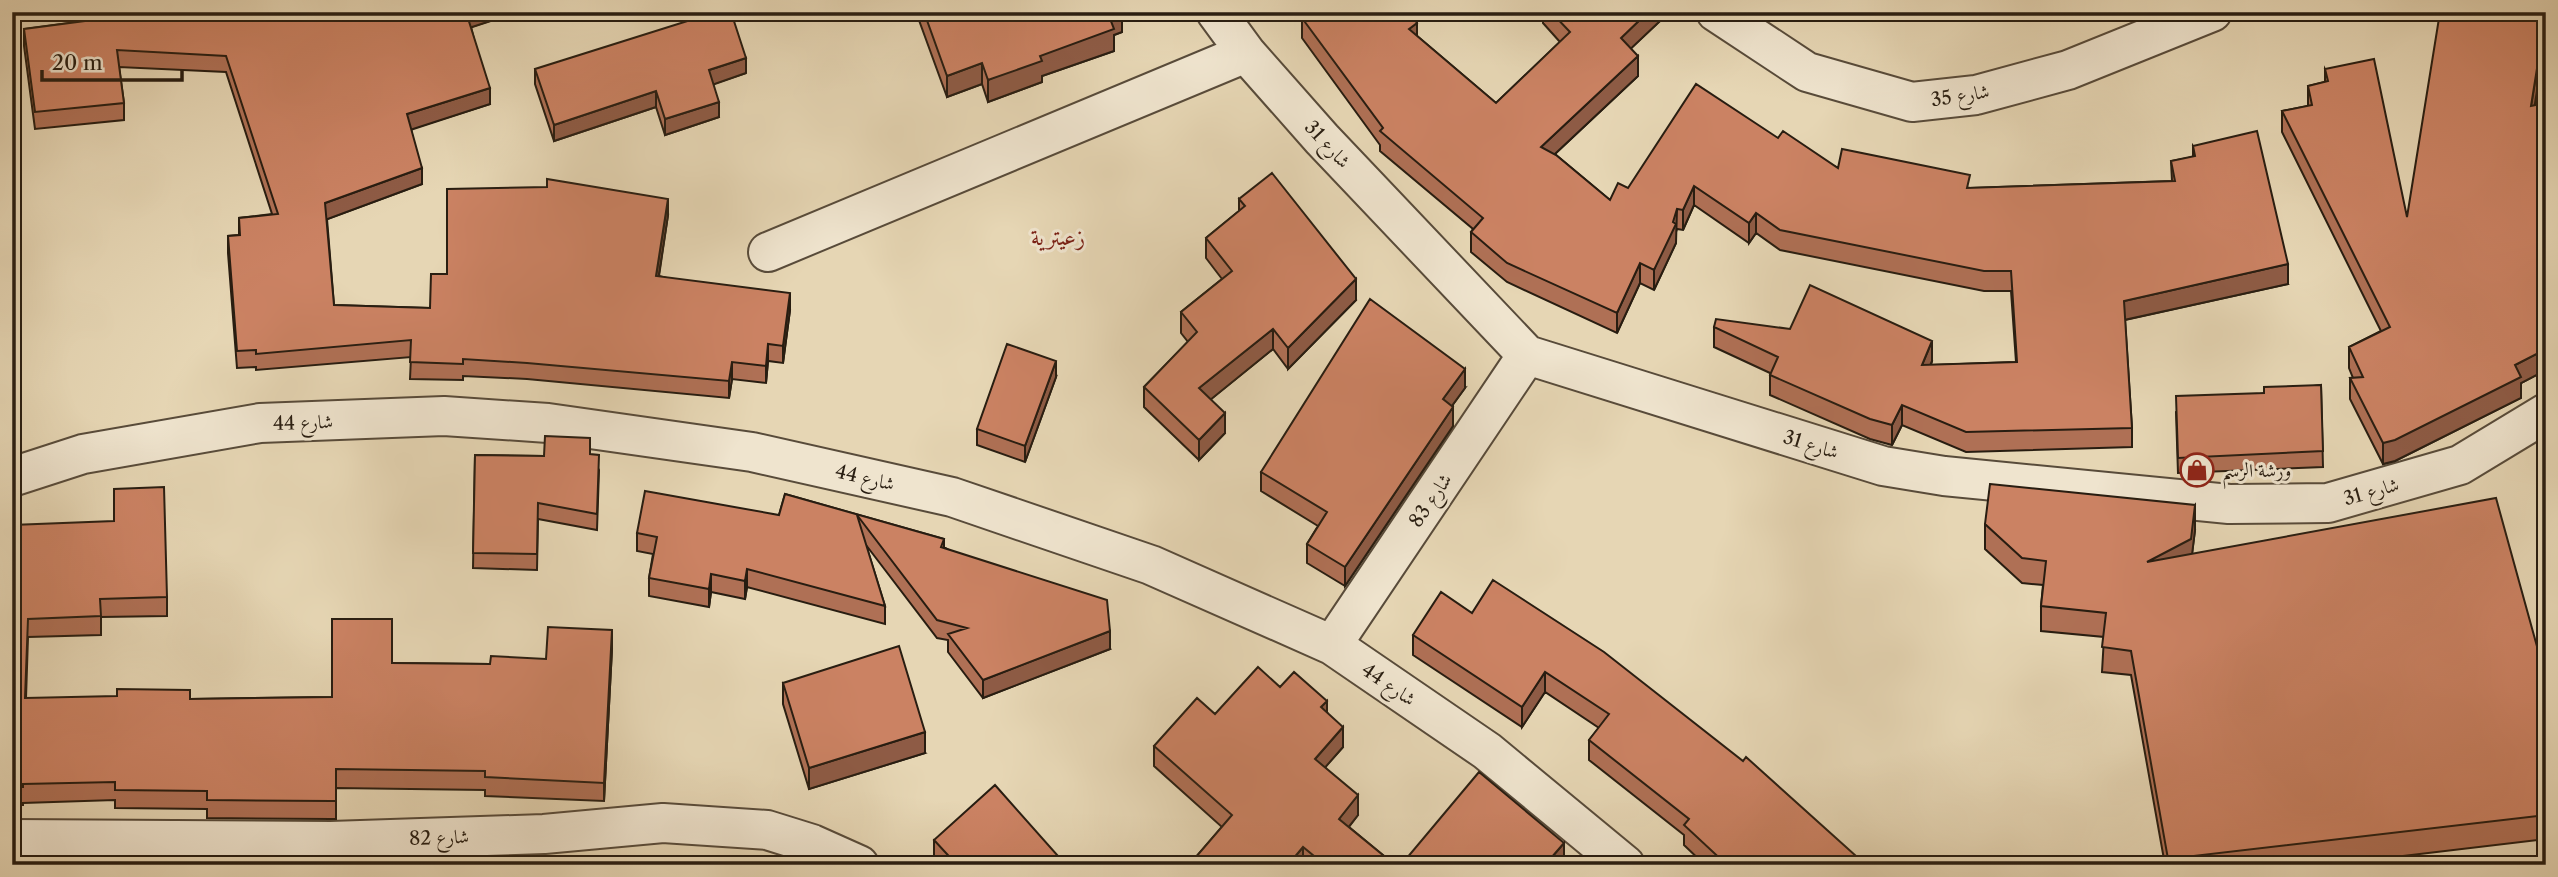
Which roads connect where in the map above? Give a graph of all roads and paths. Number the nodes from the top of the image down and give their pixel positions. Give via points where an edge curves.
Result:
1 (1216, 12) edge
2 (1716, 12) edge
3 (2212, 12) edge
4 (1247, 53) junction
5 (768, 252) dead end
6 (1527, 355) junction
7 (2546, 412) edge
8 (12, 477) edge
9 (1332, 645) junction
10 (12, 839) edge
11 (859, 865) edge
12 (1625, 865) edge

1 - 4 street, شارع 31
2 - 3 street, شارع 35 via 1807,72 1912,102 1976,95 2068,70
4 - 5 street
4 - 6 street, شارع 31
6 - 7 street, شارع 31 via 1883,467 2229,504 2328,503 2460,465
6 - 9 street, شارع 83
8 - 9 street, شارع 44 via 83,454 260,423 444,416 548,423 752,452 952,498 1151,565
9 - 12 street, شارع 44 via 1487,751
10 - 11 street, شارع 82 via 331,841 544,834 663,823 767,830

